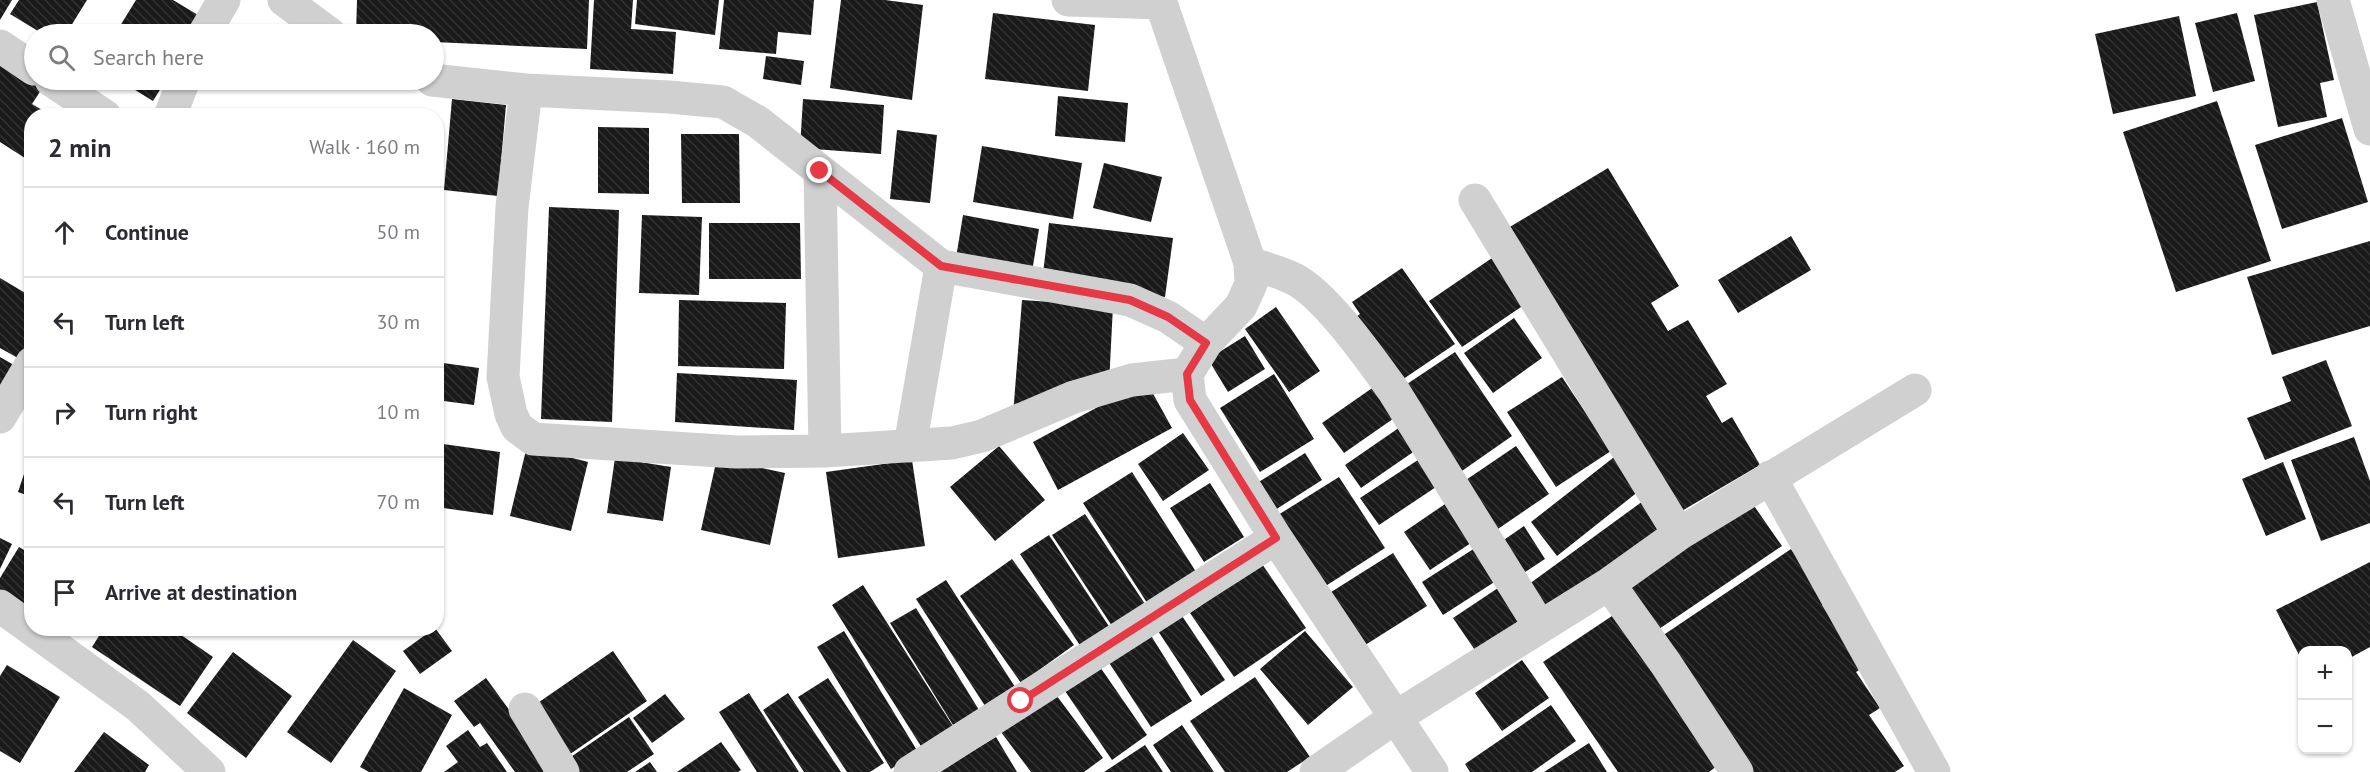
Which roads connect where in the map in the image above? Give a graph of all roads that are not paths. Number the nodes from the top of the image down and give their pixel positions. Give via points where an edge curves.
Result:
1 (224, 0) edge
2 (284, 0) edge
3 (1068, 0) edge
4 (2332, 0) edge
5 (1161, 2) edge
6 (210, 24) edge
7 (316, 24) edge
8 (0, 46) edge
9 (24, 62) edge
10 (444, 81) edge
11 (66, 90) edge
12 (180, 90) edge
13 (526, 90) junction
14 (93, 108) edge
15 (173, 108) edge
16 (2370, 129) edge
17 (820, 171) junction
18 (1475, 200) dead end
19 (1250, 263) junction
20 (941, 266) junction
21 (1206, 343) junction
22 (1187, 374) junction
23 (24, 376) edge
24 (1916, 390) dead end
25 (0, 417) edge
26 (910, 446) junction
27 (825, 451) junction
28 (1770, 477) junction
29 (1679, 534) junction
30 (1276, 538) junction
31 (1609, 584) junction
32 (0, 606) edge
33 (24, 623) edge
34 (1540, 627) junction
35 (41, 636) edge
36 (525, 710) dead end
37 (1396, 717) junction
38 (209, 772) edge
39 (563, 772) edge
40 (910, 772) edge
41 (1316, 772) edge
42 (1432, 772) edge
43 (1737, 772) edge
44 (1934, 772) edge

1 - 6 street
2 - 7 street
3 - 5 street
4 - 16 street
5 - 19 street
8 - 9 street
10 - 13 street
11 - 14 street
12 - 15 street
13 - 17 street via 723,102 758,122
13 - 27 street via 512,207 503,377 517,427 533,439 736,452
17 - 20 street
17 - 27 street
18 - 29 street
19 - 21 street via 1251,284 1241,306
19 - 34 street via 1295,279 1326,304 1372,361
20 - 21 street via 1130,300 1168,317
20 - 26 street
21 - 22 street
22 - 26 street via 1132,380 1074,397 982,436 952,444
22 - 30 street via 1190,400
23 - 25 street
24 - 28 street
26 - 27 street
28 - 29 street
28 - 44 street
29 - 31 street
30 - 37 street
30 - 40 street
31 - 34 street
31 - 43 street
32 - 33 street
34 - 37 street
35 - 38 street via 138,706
36 - 39 street
37 - 41 street
37 - 42 street

